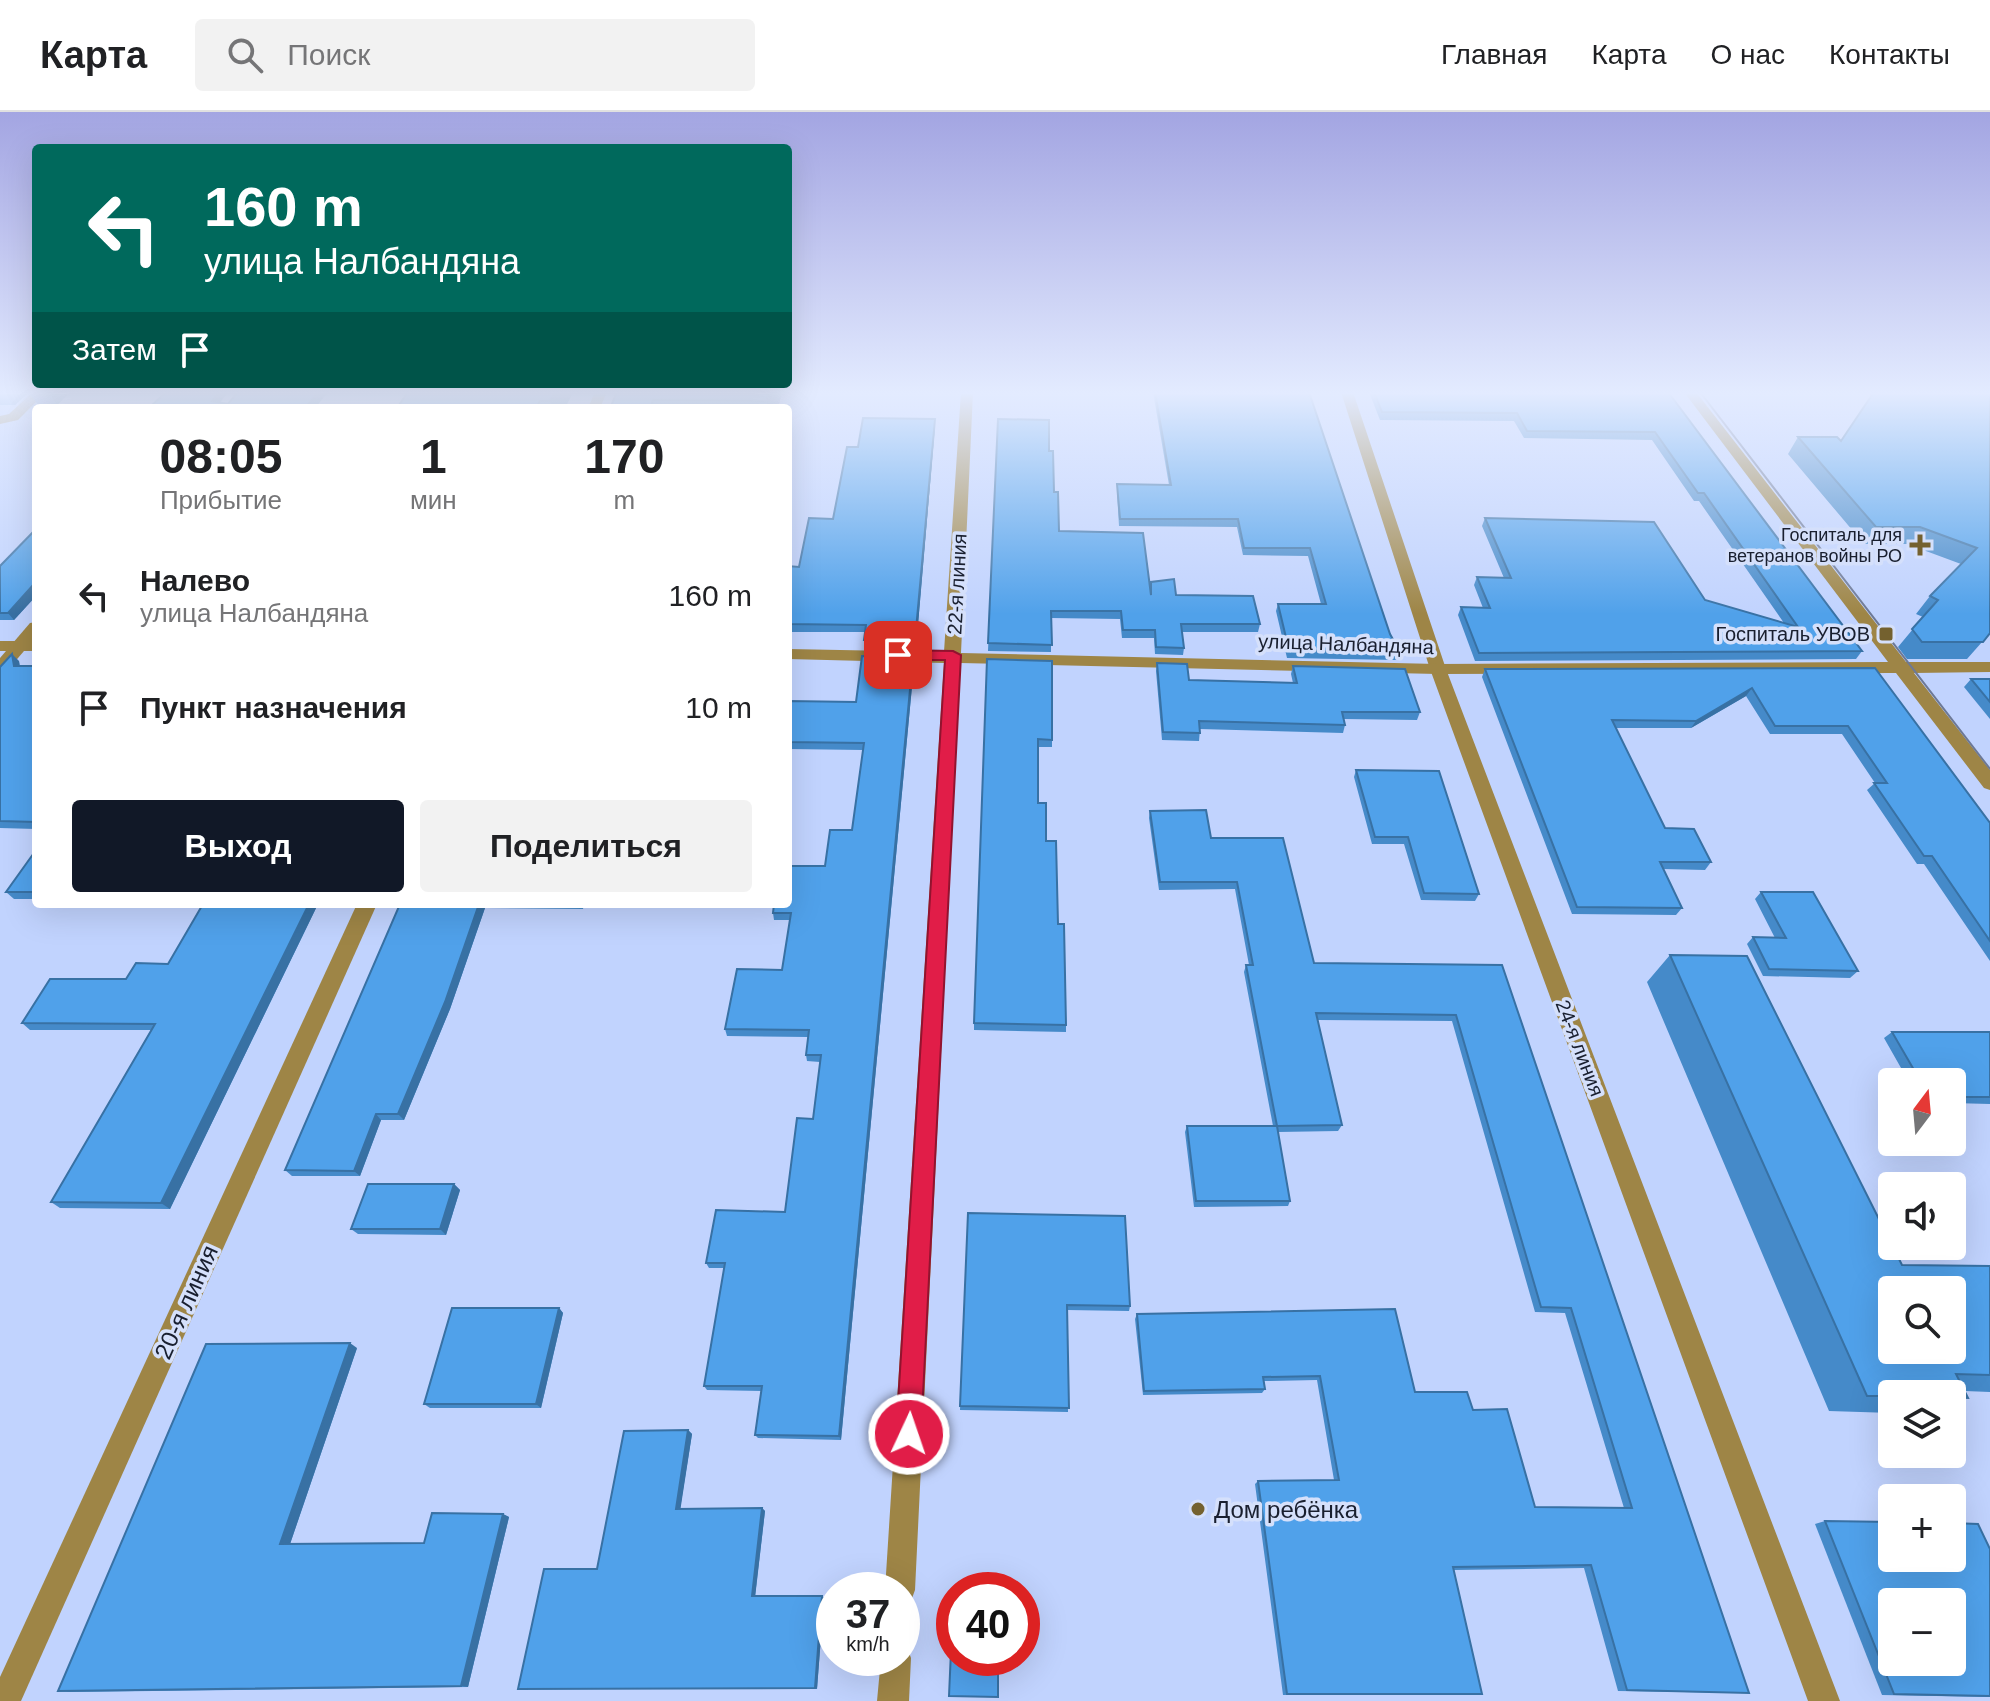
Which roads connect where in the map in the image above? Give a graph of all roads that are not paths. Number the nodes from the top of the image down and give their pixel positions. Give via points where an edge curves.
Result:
1 (963, 466) edge
2 (1371, 466) edge
3 (1747, 466) edge
4 (0, 646) edge
5 (28, 646) edge
6 (792, 654) edge
7 (953, 655) junction
8 (1990, 667) edge
9 (0, 668) edge
10 (1438, 669) junction
11 (1902, 669) junction
12 (1990, 783) edge
13 (365, 908) edge
14 (901, 1572) edge
15 (895, 1676) edge
16 (5, 1701) edge
17 (893, 1701) edge
18 (1824, 1701) edge

1 - 7 street, 22-я линия
2 - 10 street, 24-я линия
3 - 11 street
4 - 5 street
5 - 9 street
6 - 7 street, улица Налбандяна
7 - 10 street, улица Налбандяна
7 - 14 street, 22-я линия
8 - 11 street, улица Налбандяна
10 - 11 street, улица Налбандяна
10 - 18 street, 24-я линия
11 - 12 street
13 - 16 street, 20-я линия
15 - 17 street

